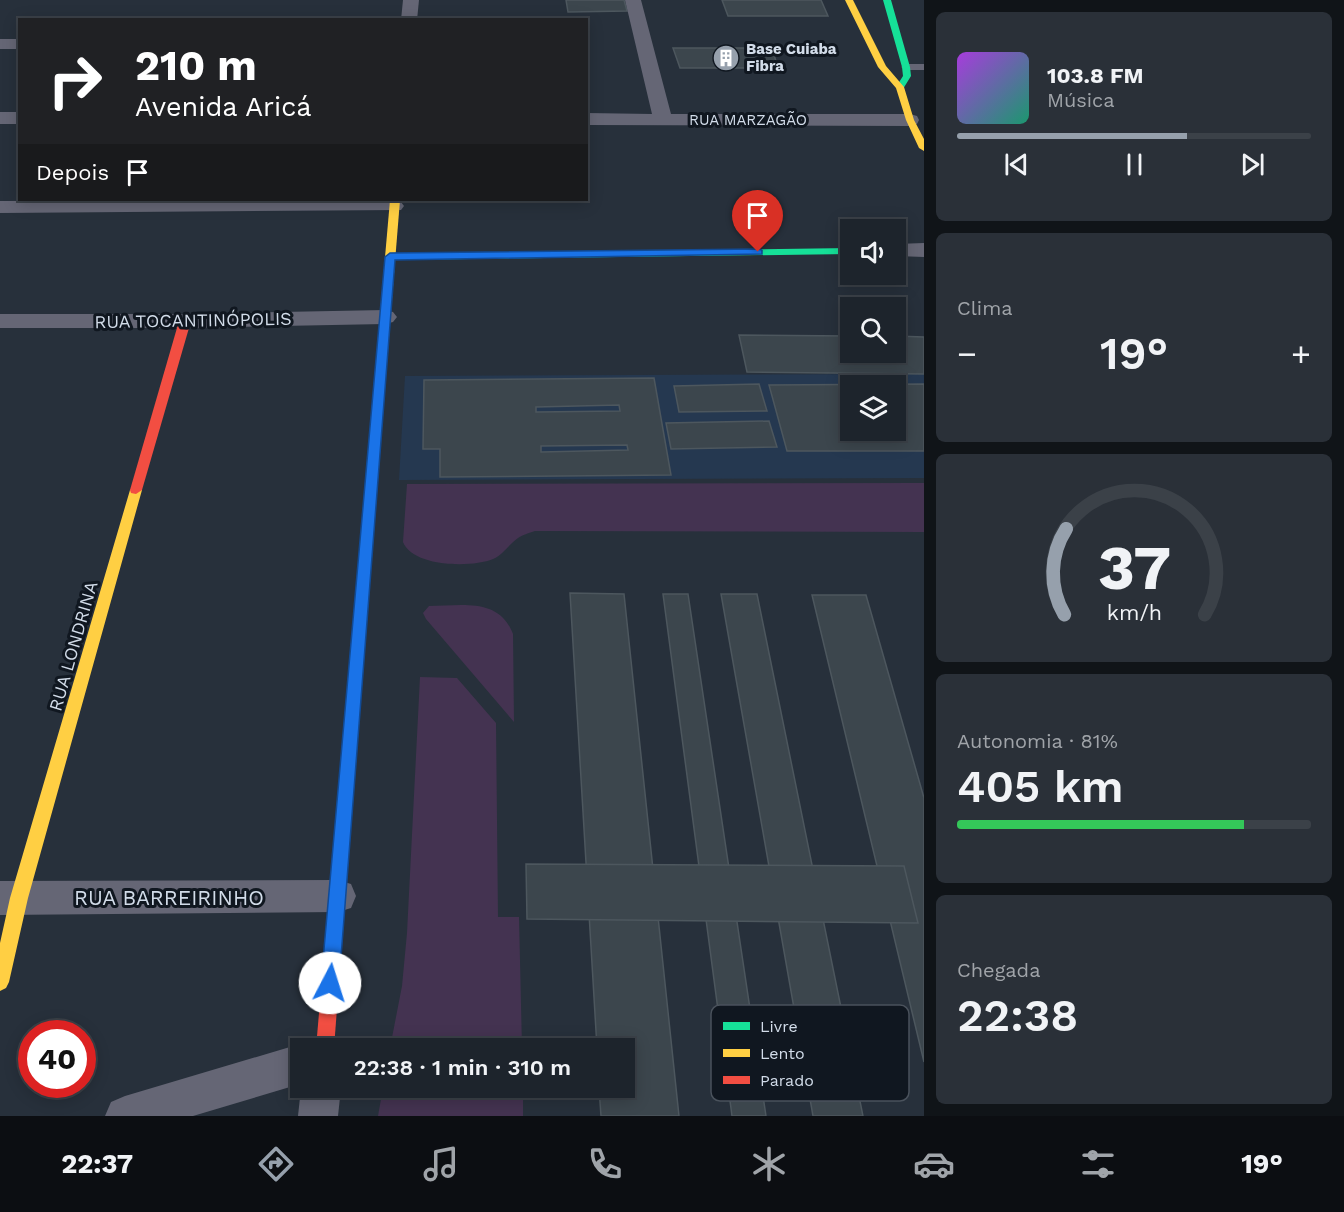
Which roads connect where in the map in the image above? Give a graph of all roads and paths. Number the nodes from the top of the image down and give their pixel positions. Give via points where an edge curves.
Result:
1 (411, 0) edge
2 (633, 0) edge
3 (849, 0) edge
4 (887, 0) edge
5 (410, 18) edge
6 (0, 44) edge
7 (18, 44) edge
8 (906, 66) junction
9 (924, 67) edge
10 (900, 87) junction
11 (0, 118) edge
12 (18, 118) edge
13 (588, 119) edge
14 (663, 119) junction
15 (920, 138) edge
16 (394, 203) edge
17 (0, 207) edge
18 (906, 250) edge
19 (924, 250) edge
20 (840, 251) edge
21 (390, 257) junction
22 (386, 316) junction
23 (0, 321) edge
24 (185, 321) junction
25 (338, 897) junction
26 (10, 898) edge
27 (0, 982) edge
28 (326, 1038) edge
29 (290, 1067) edge
30 (320, 1098) edge
31 (125, 1116) edge
32 (318, 1116) edge

1 - 5 street
2 - 14 street
3 - 10 street via 882,67
4 - 8 street
6 - 7 street
8 - 9 lane
8 - 10 street via 907,76
10 - 15 street
11 - 12 street
13 - 14 street, RUA MARZAGÃO
14 - 15 street, RUA MARZAGÃO
16 - 17 street
16 - 21 street
18 - 19 street
20 - 21 street
21 - 22 street
22 - 24 street, RUA TOCANTINÓPOLIS
22 - 25 street
23 - 24 street, RUA TOCANTINÓPOLIS
24 - 26 street, RUA LONDRINA
25 - 26 street, RUA BARREIRINHO
25 - 28 street
26 - 27 street, RUA LONDRINA
29 - 31 street
30 - 32 street

